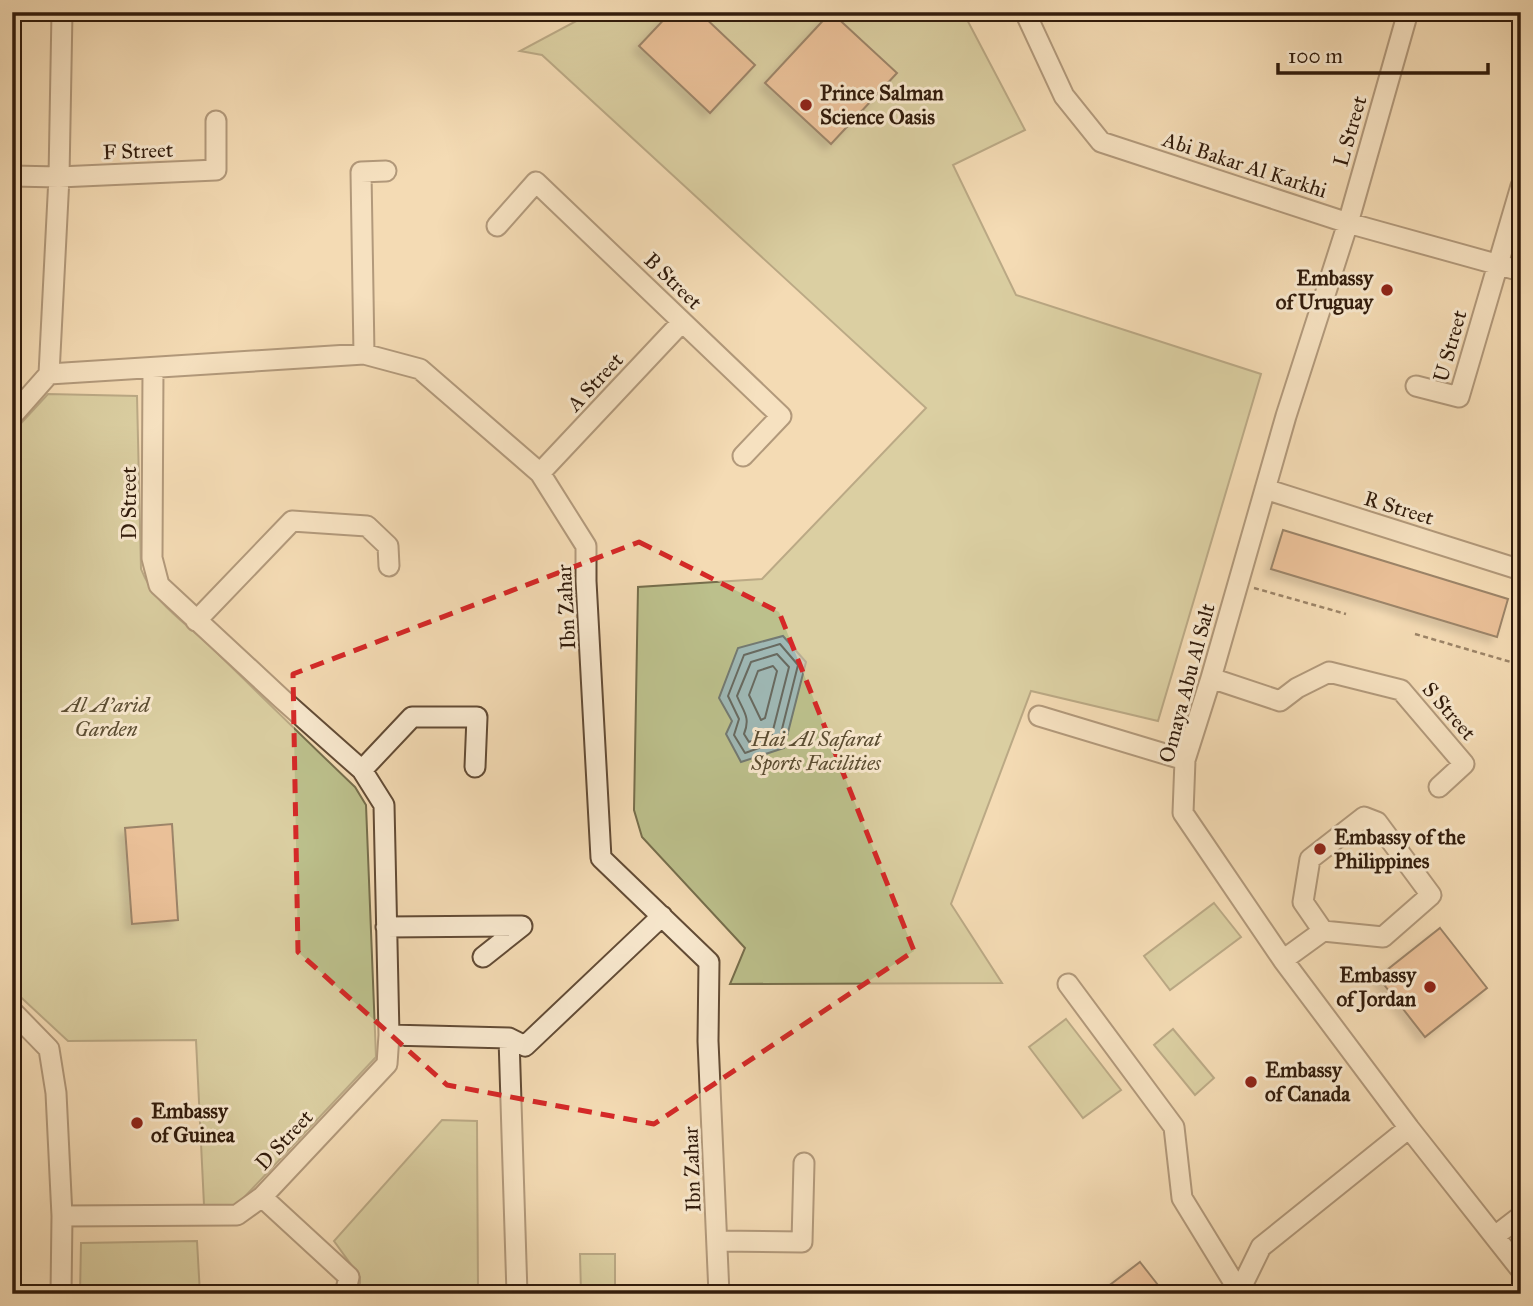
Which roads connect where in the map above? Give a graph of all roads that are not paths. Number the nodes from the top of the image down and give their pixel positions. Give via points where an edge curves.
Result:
1 (62, 12) edge
2 (1026, 12) edge
3 (1408, 12) edge
4 (216, 121) dead end
5 (386, 172) dead end
6 (12, 176) edge
7 (59, 177) junction
8 (1521, 186) edge
9 (1348, 223) junction
10 (496, 226) dead end
11 (1497, 264) junction
12 (1521, 271) edge
13 (682, 321) junction
14 (364, 355) junction
15 (153, 369) junction
16 (49, 374) junction
17 (1416, 386) dead end
18 (12, 416) edge
19 (743, 456) dead end
20 (540, 473) junction
21 (1265, 489) junction
22 (388, 566) dead end
23 (1521, 569) edge
24 (196, 621) junction
25 (1211, 678) junction
26 (1039, 716) dead end
27 (1185, 760) junction
28 (475, 767) dead end
29 (362, 770) junction
30 (1439, 787) dead end
31 (662, 916) junction
32 (386, 927) junction
33 (1323, 931) junction
34 (483, 957) dead end
35 (1283, 960) junction
36 (1068, 984) dead end
37 (12, 1011) edge
38 (389, 1035) junction
39 (509, 1038) junction
40 (1409, 1128) junction
41 (804, 1163) dead end
42 (262, 1197) junction
43 (62, 1216) junction
44 (1521, 1216) edge
45 (1495, 1236) junction
46 (717, 1241) junction
47 (1521, 1270) edge
48 (1239, 1292) edge
49 (61, 1294) edge
50 (345, 1294) edge
51 (517, 1294) edge
52 (719, 1294) edge

1 - 7 street
2 - 9 street, Abi Bakar Al Karkhi via 1064,96 1101,142
3 - 9 street, L Street
4 - 7 street, F Street via 216,170
5 - 14 street via 360,172
6 - 7 street, F Street
7 - 16 street
8 - 11 street
9 - 11 street, Abi Bakar Al Karkhi
9 - 21 street, Omaya Abu Al Salt
10 - 13 street, B Street via 536,182
11 - 12 street, Abi Bakar Al Karkhi
11 - 17 street, U Street via 1459,397
13 - 19 street, B Street via 781,416
13 - 20 street, A Street
14 - 15 street, Ibn Zahar
14 - 20 street, Ibn Zahar via 420,369
15 - 16 street, Ibn Zahar
15 - 24 street, D Street via 152,558 159,585
16 - 18 street
20 - 31 street, Ibn Zahar via 586,546 601,858
21 - 23 street, R Street
21 - 25 street, Omaya Abu Al Salt
22 - 24 street via 388,546 367,526 292,521
24 - 29 street, D Street
25 - 27 street, Omaya Abu Al Salt
25 - 30 street, S Street via 1280,701 1329,672 1401,690 1464,764
26 - 27 street
27 - 35 street, Omaya Abu Al Salt via 1183,813
28 - 29 street via 477,717 412,717
29 - 32 street, D Street via 384,805
31 - 39 street via 525,1046
31 - 46 street, Ibn Zahar via 709,962
32 - 34 street via 522,926
32 - 38 street, D Street
33 - 33 street via 1383,937 1431,895 1377,822 1364,817 1310,859 1303,902
33 - 35 street
35 - 40 street, Omaya Abu Al Salt
36 - 48 street via 1174,1127 1182,1198
37 - 43 street via 49,1049 56,1093
38 - 39 street
38 - 42 street, D Street via 387,1064
39 - 51 street
40 - 45 street, Omaya Abu Al Salt
40 - 48 street via 1261,1247
41 - 46 street via 802,1242
42 - 43 street, D Street via 237,1215
42 - 50 street via 349,1277
43 - 49 street
44 - 45 street
45 - 47 street, Omaya Abu Al Salt
46 - 52 street, Ibn Zahar

